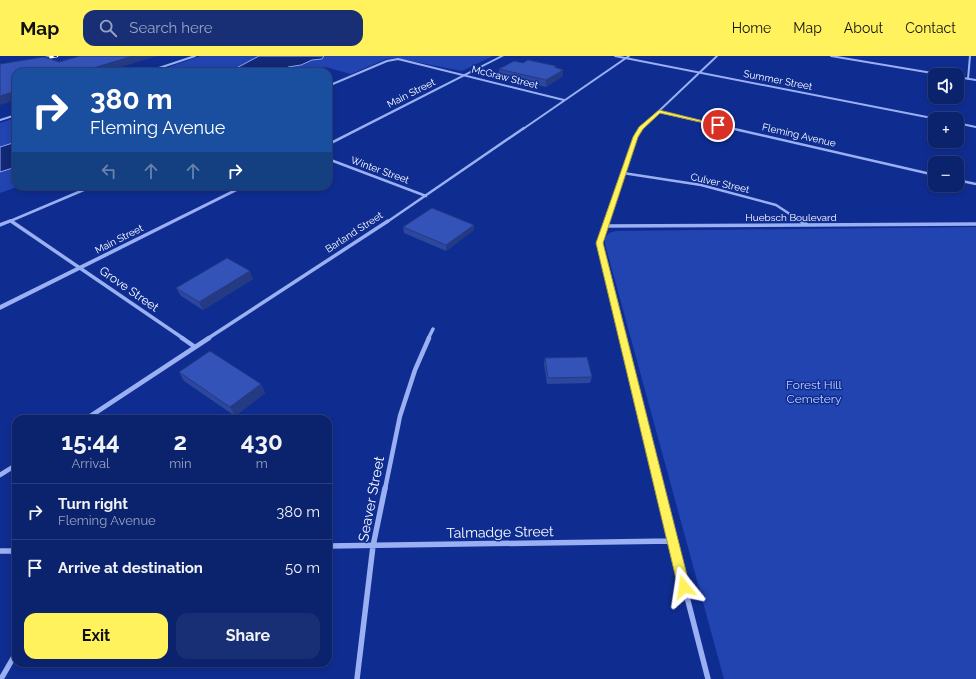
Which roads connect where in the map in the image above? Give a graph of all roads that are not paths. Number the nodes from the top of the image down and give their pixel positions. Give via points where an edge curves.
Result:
1 (195, 56) edge
2 (502, 56) edge
3 (615, 56) edge
4 (629, 56) edge
5 (718, 56) edge
6 (831, 56) edge
7 (970, 56) edge
8 (842, 57) edge
9 (626, 58) junction
10 (159, 68) edge
11 (928, 72) edge
12 (701, 73) junction
13 (465, 76) junction
14 (964, 78) edge
15 (968, 79) junction
16 (976, 80) edge
17 (332, 84) edge
18 (564, 100) junction
19 (659, 112) junction
20 (12, 116) edge
21 (928, 117) edge
22 (0, 120) edge
23 (964, 124) edge
24 (976, 127) edge
25 (332, 143) edge
26 (332, 161) edge
27 (623, 173) junction
28 (928, 173) edge
29 (964, 181) edge
30 (976, 184) edge
31 (84, 190) edge
32 (237, 190) edge
33 (426, 196) junction
34 (11, 221) junction
35 (976, 224) edge
36 (0, 225) edge
37 (807, 225) junction
38 (605, 226) junction
39 (81, 268) junction
40 (0, 308) edge
41 (433, 329) dead end
42 (196, 347) junction
43 (92, 415) edge
44 (12, 468) edge
45 (0, 475) edge
46 (672, 541) junction
47 (332, 546) edge
48 (373, 546) junction
49 (0, 551) edge
50 (12, 551) edge
51 (12, 660) edge
52 (0, 679) edge
53 (357, 679) edge
54 (708, 679) edge

1 - 10 street
2 - 13 street, Main Street
3 - 9 street, Summer Street
4 - 9 street, Barland Street
5 - 12 street
6 - 8 street
7 - 15 street
8 - 11 street
9 - 12 street, Summer Street
9 - 18 street, Barland Street
12 - 19 street
12 - 21 street, Summer Street
13 - 17 street, McGraw Street via 394,59
13 - 18 street, McGraw Street
13 - 25 street, Main Street
14 - 15 street
15 - 16 street
18 - 33 street, Barland Street
19 - 27 street via 641,128
19 - 28 street, Fleming Avenue
20 - 22 street
23 - 24 street
26 - 33 street, Winter Street
27 - 37 street, Culver Street via 701,185 776,205
27 - 38 street
29 - 30 street
31 - 34 street
32 - 39 street, Main Street
33 - 42 street, Barland Street
34 - 36 street
34 - 39 street, Grove Street
35 - 37 street, Huebsch Boulevard
37 - 38 street, Huebsch Boulevard
38 - 46 street via 599,243
39 - 40 street, Main Street
39 - 42 street, Grove Street
41 - 48 street, Seaver Street via 415,370 400,416
42 - 43 street, Barland Street
44 - 45 street
46 - 48 street, Talmadge Street
46 - 54 street
47 - 48 street, Talmadge Street
48 - 53 street, Seaver Street
49 - 50 street
51 - 52 street

